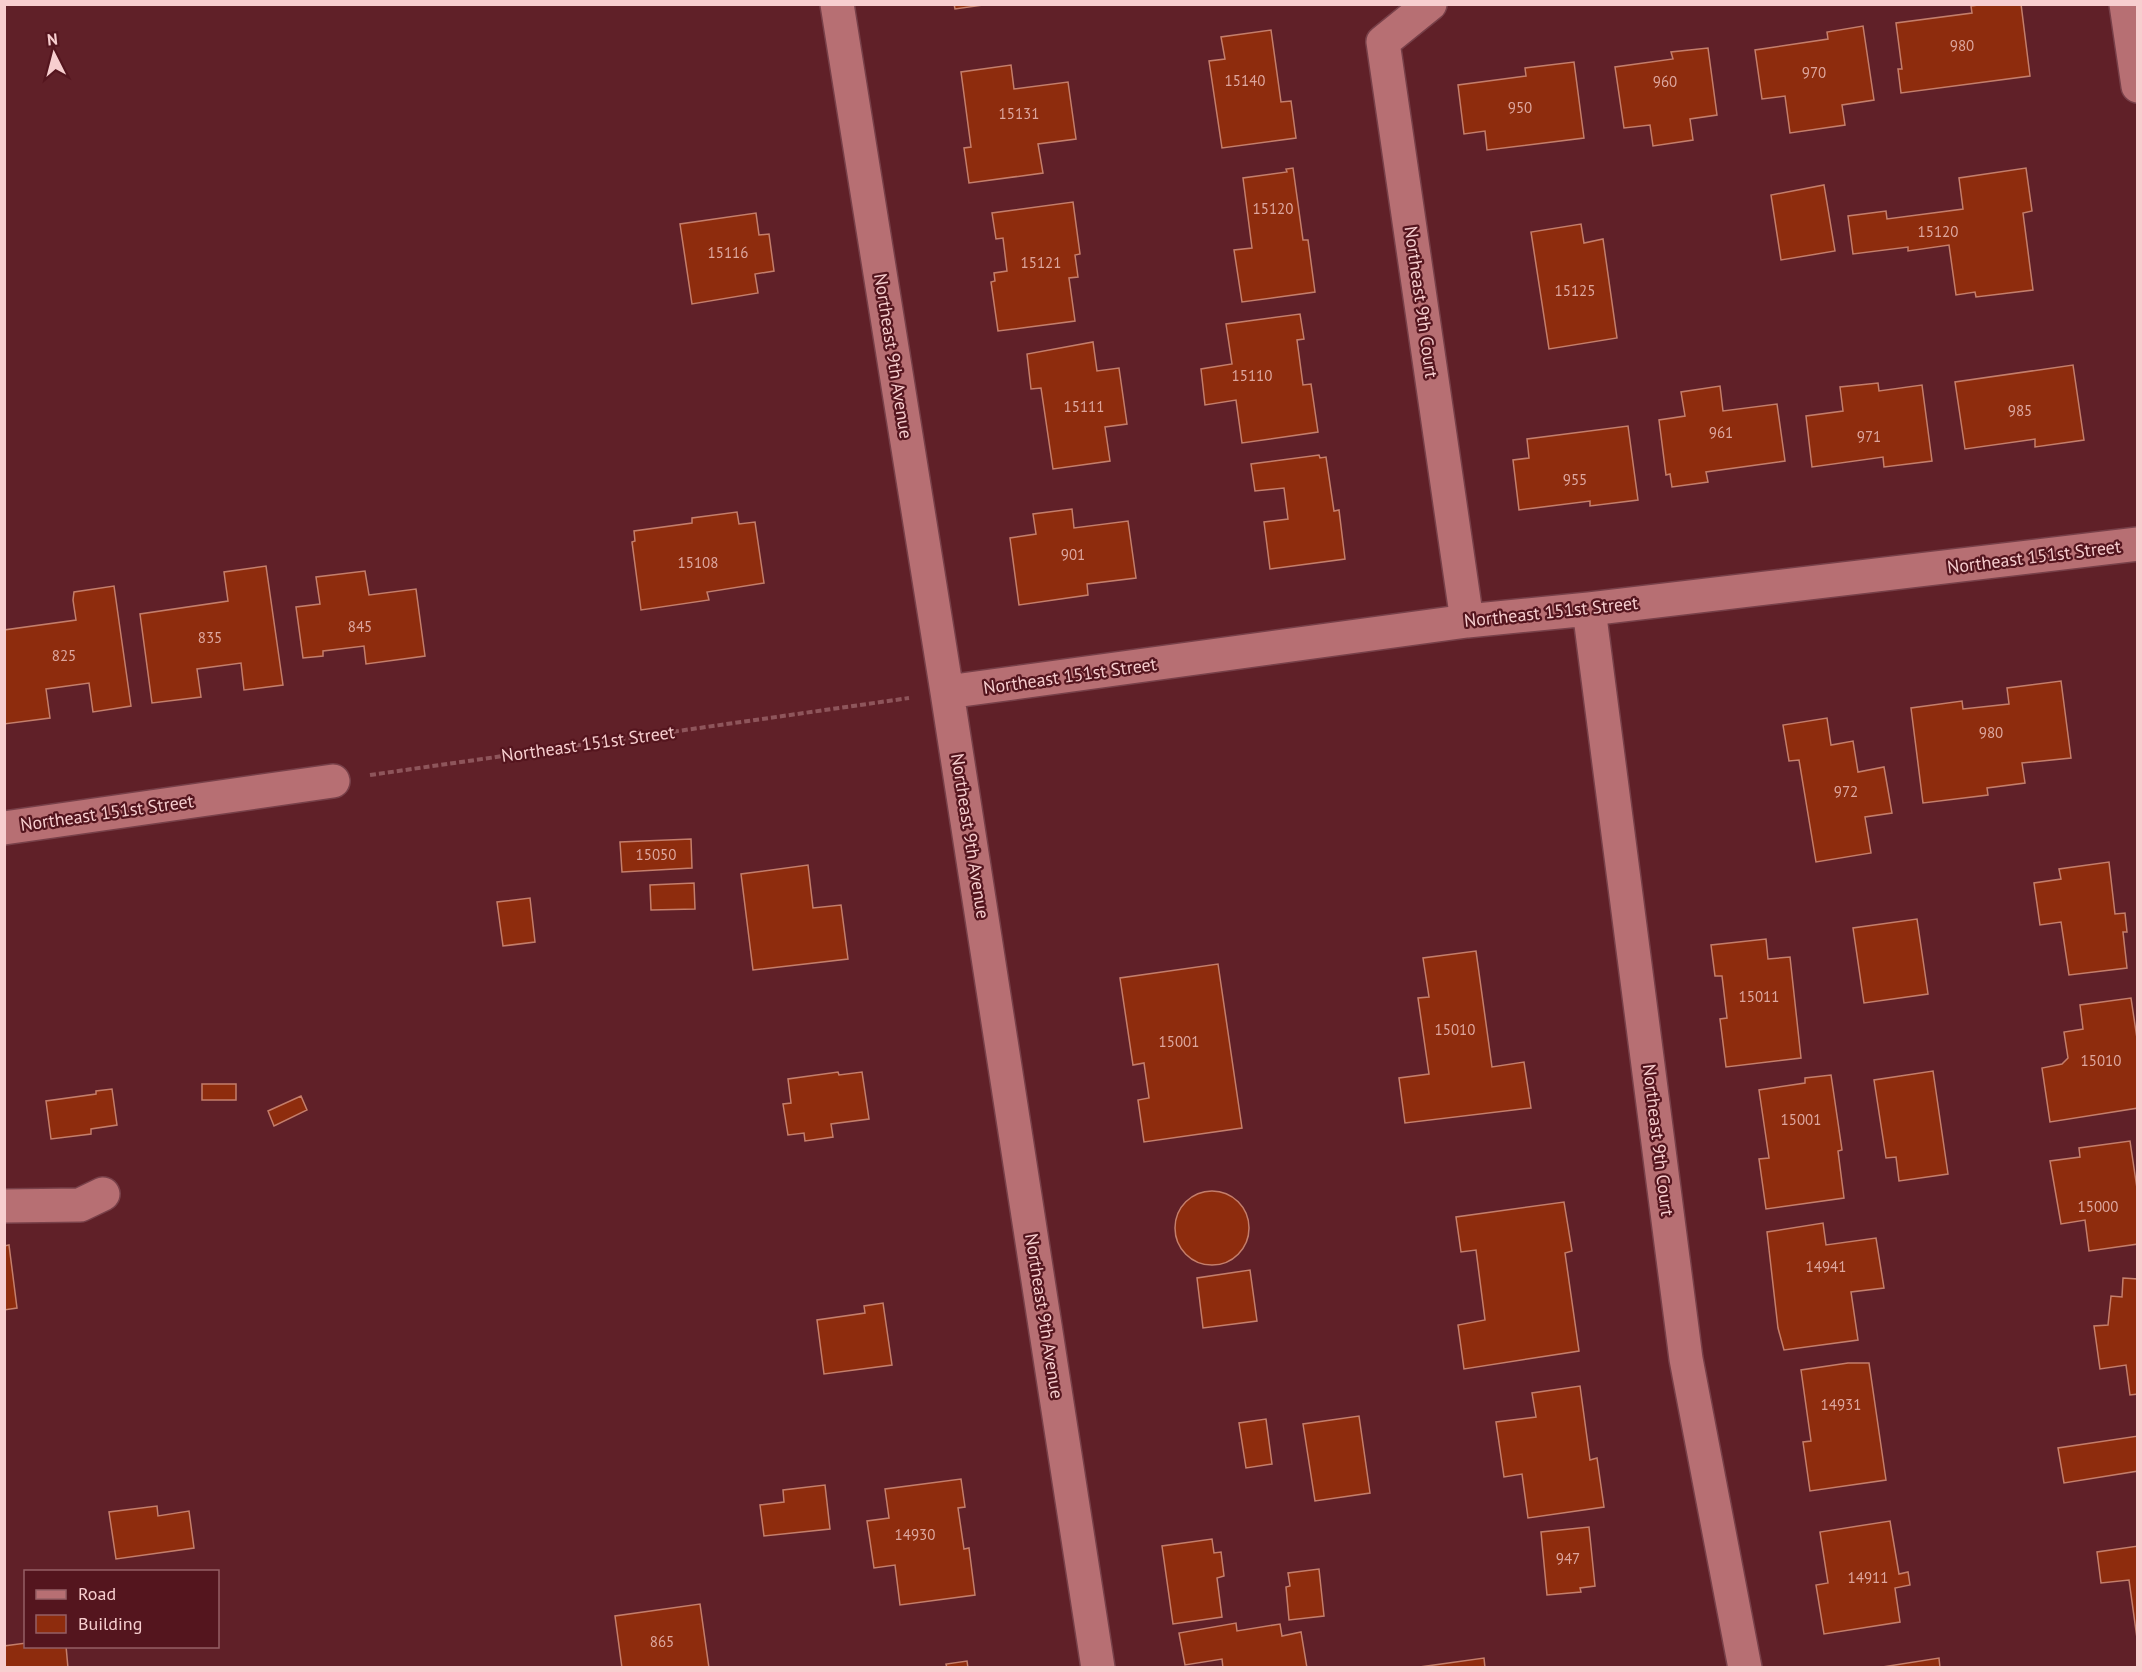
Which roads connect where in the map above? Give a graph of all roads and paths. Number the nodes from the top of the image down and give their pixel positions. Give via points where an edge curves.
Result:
1 (837, 4) edge
2 (1430, 4) edge
3 (2131, 11) edge
4 (2138, 86) edge
5 (2138, 544) edge
6 (1589, 609) junction
7 (1467, 621) junction
8 (947, 692) junction
9 (333, 781) joint
10 (4, 828) edge
11 (103, 1194) dead end
12 (4, 1206) edge
13 (1098, 1668) edge
14 (1745, 1668) edge

1 - 8 street, Northeast 9th Avenue
2 - 7 street, Northeast 9th Court via 1383,42
3 - 4 street
5 - 6 street, Northeast 151st Street
6 - 7 street, Northeast 151st Street
6 - 14 street, Northeast 9th Court via 1686,1359
7 - 8 street, Northeast 151st Street
8 - 9 path, Northeast 151st Street
8 - 13 street, Northeast 9th Avenue
9 - 10 street, Northeast 151st Street
11 - 12 street via 80,1205

